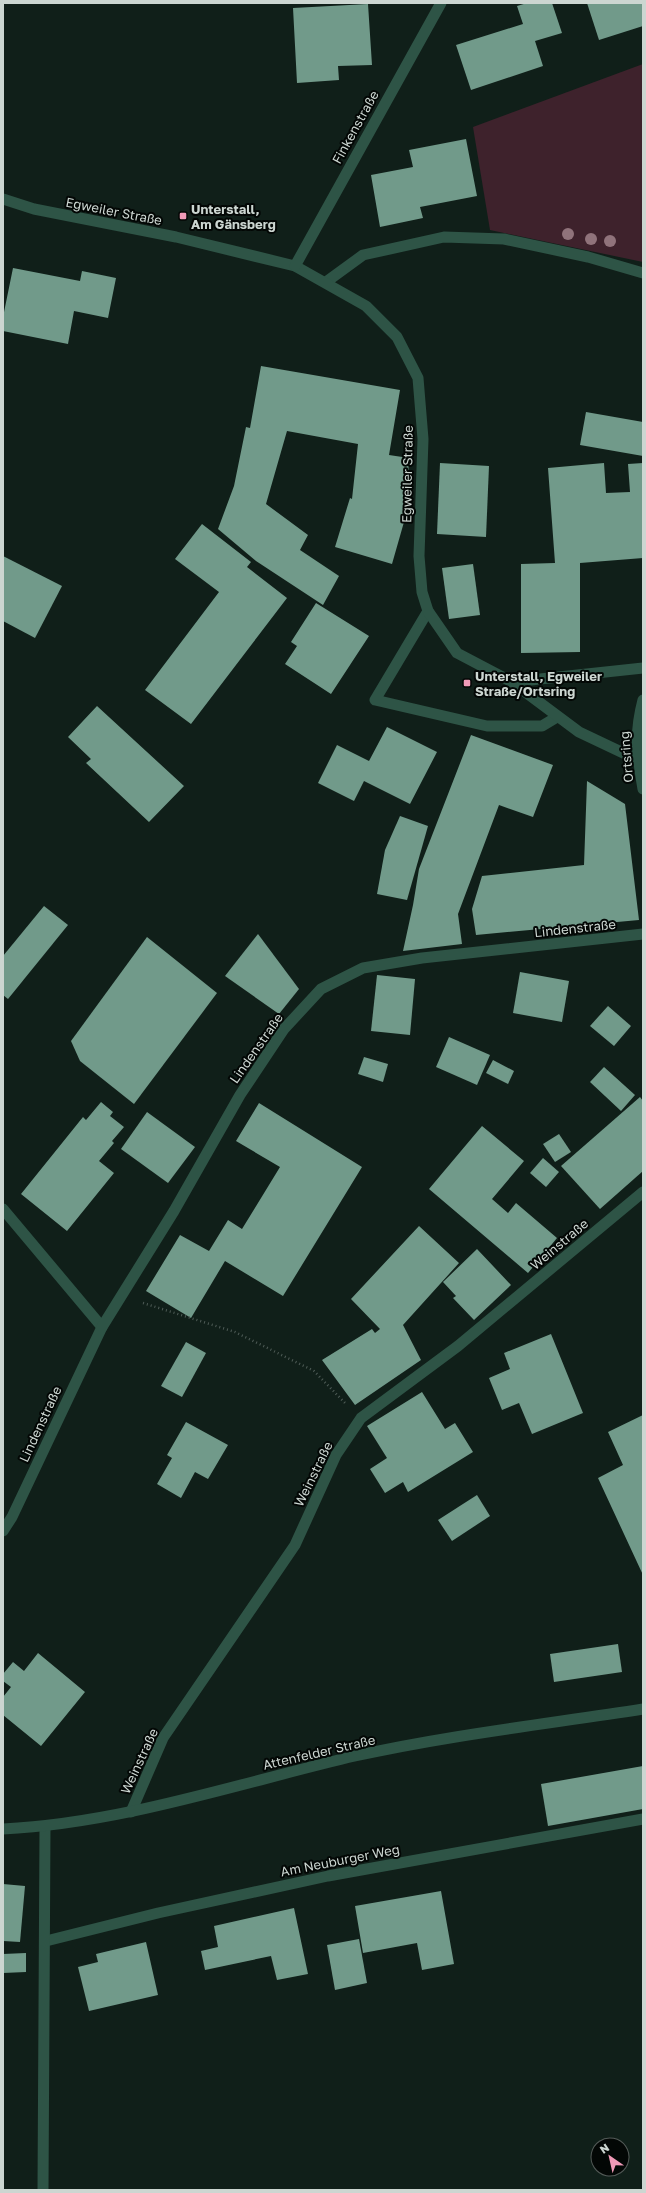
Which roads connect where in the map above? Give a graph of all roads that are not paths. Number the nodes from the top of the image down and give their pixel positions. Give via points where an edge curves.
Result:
1 (441, 3) edge
2 (3, 199) edge
3 (295, 266) junction
4 (643, 273) edge
5 (326, 282) junction
6 (428, 611) junction
7 (643, 668) edge
8 (512, 682) junction
9 (643, 700) edge
10 (557, 716) junction
11 (638, 760) junction
12 (643, 789) edge
13 (643, 934) edge
14 (643, 1192) edge
15 (3, 1210) edge
16 (102, 1327) junction
17 (3, 1531) edge
18 (643, 1709) edge
19 (131, 1812) junction
20 (643, 1819) edge
21 (45, 1827) junction
22 (3, 1829) edge
23 (46, 1941) junction
24 (43, 2190) edge

1 - 3 street, Finkenstraße
2 - 3 street, Egweiler Straße via 34,209 176,237
3 - 5 street, Egweiler Straße
4 - 5 street via 588,257 504,239 444,237 363,255
5 - 6 street, Egweiler Straße via 366,306 397,337 418,378 423,439 419,556 422,592
6 - 8 street, Egweiler Straße via 457,653
6 - 10 street via 375,700 487,726 542,726
7 - 8 street
8 - 10 street, Egweiler Straße
9 - 11 street, Ortsring via 637,725
10 - 11 street, Egweiler Straße via 580,732
11 - 12 street, Ortsring
13 - 16 street, Lindenstraße via 422,958 363,968 321,989 284,1029 240,1095 174,1211
14 - 19 street, Weinstraße via 458,1346 361,1418 336,1455 295,1545 163,1738
15 - 16 street
16 - 17 street, Lindenstraße
18 - 19 street, Attenfelder Straße via 422,1742
19 - 21 street, Attenfelder Straße
20 - 23 street, Am Neuburger Weg via 328,1876 158,1912
21 - 22 street, Attenfelder Straße
21 - 23 street
23 - 24 street

